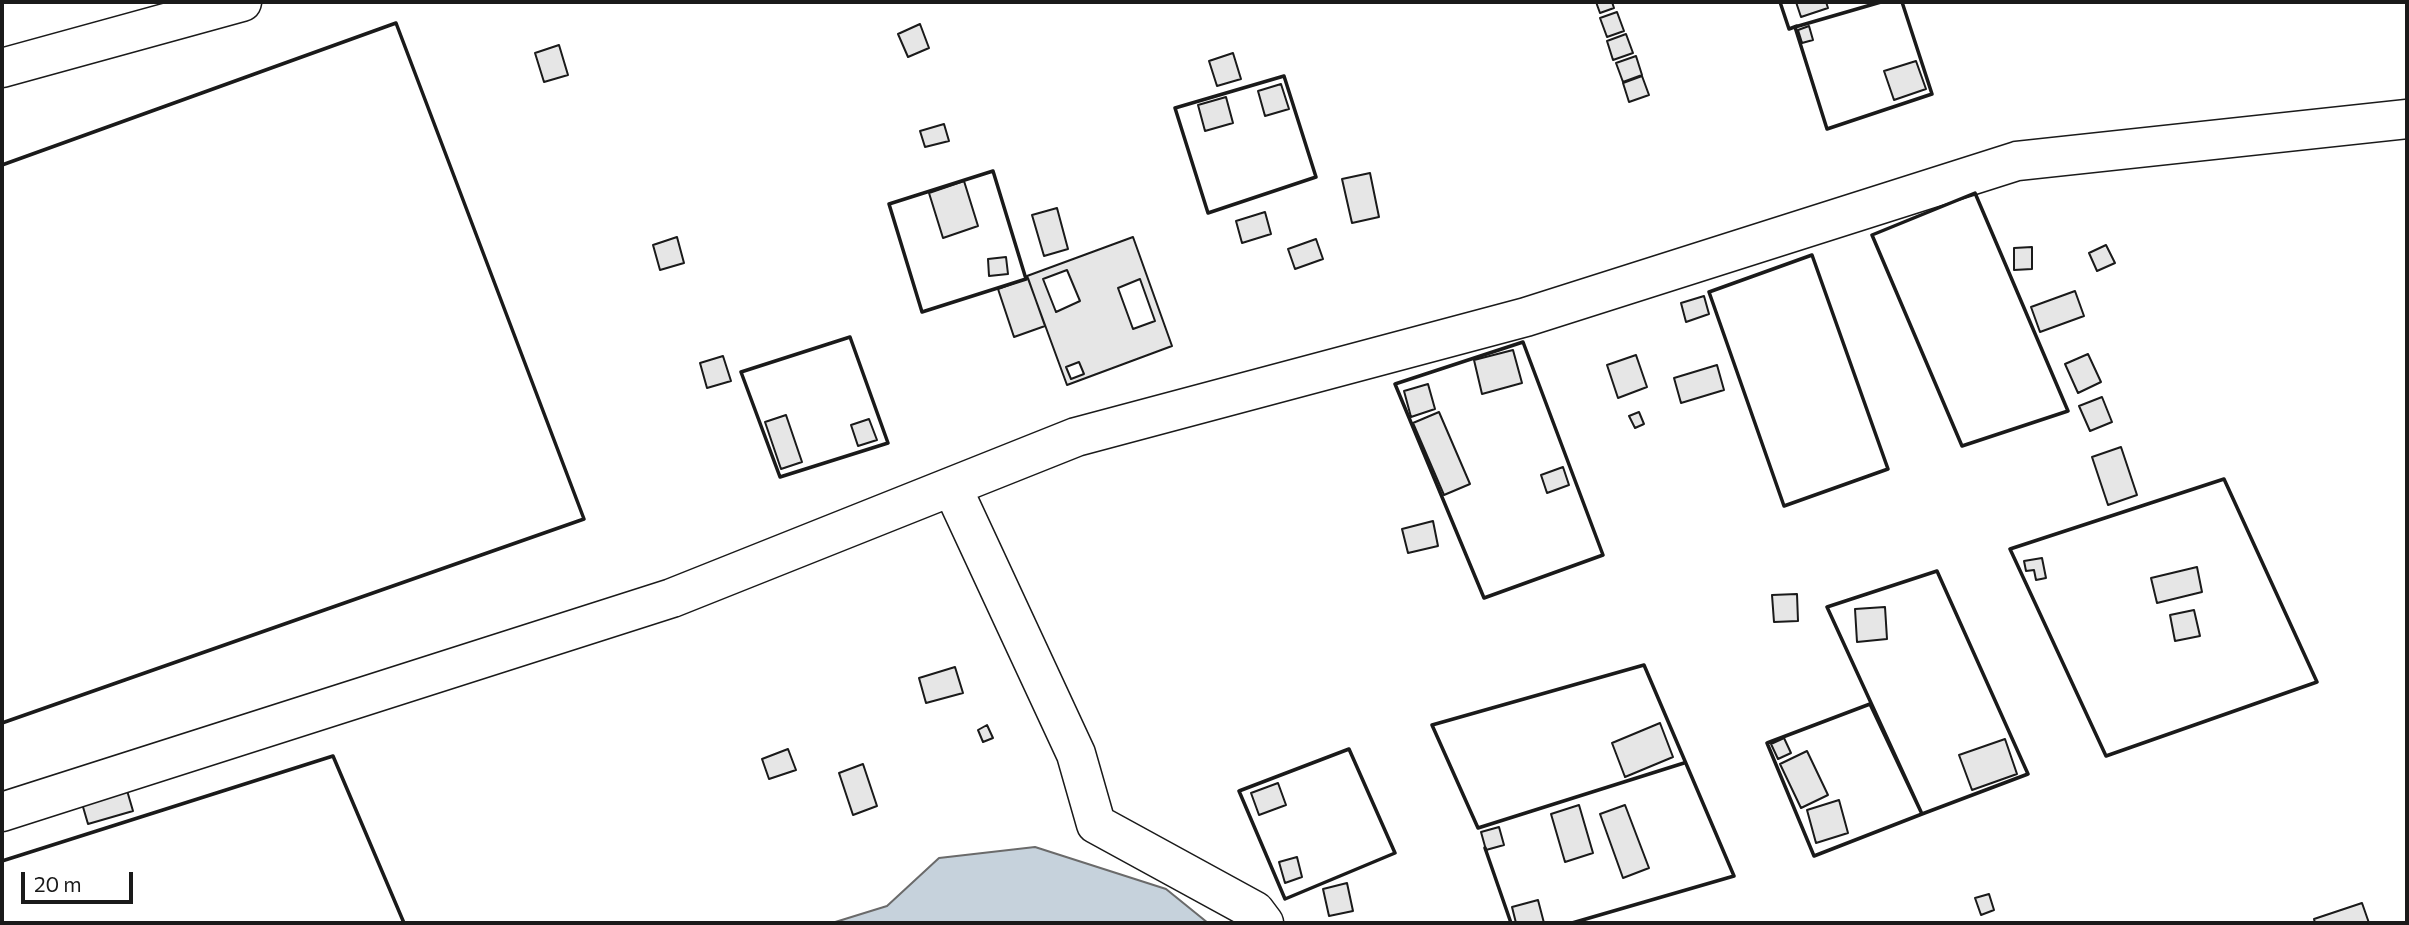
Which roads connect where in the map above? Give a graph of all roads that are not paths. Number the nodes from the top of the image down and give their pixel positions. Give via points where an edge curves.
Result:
1 (242, 2) edge
2 (2, 68) edge
3 (2407, 120) edge
4 (952, 486) junction
5 (2, 813) edge
6 (1264, 923) edge

1 - 2 street
3 - 4 street via 2017,161 1526,317 1076,438
4 - 5 street via 672,598
4 - 6 street via 1076,754 1096,824 1255,911

